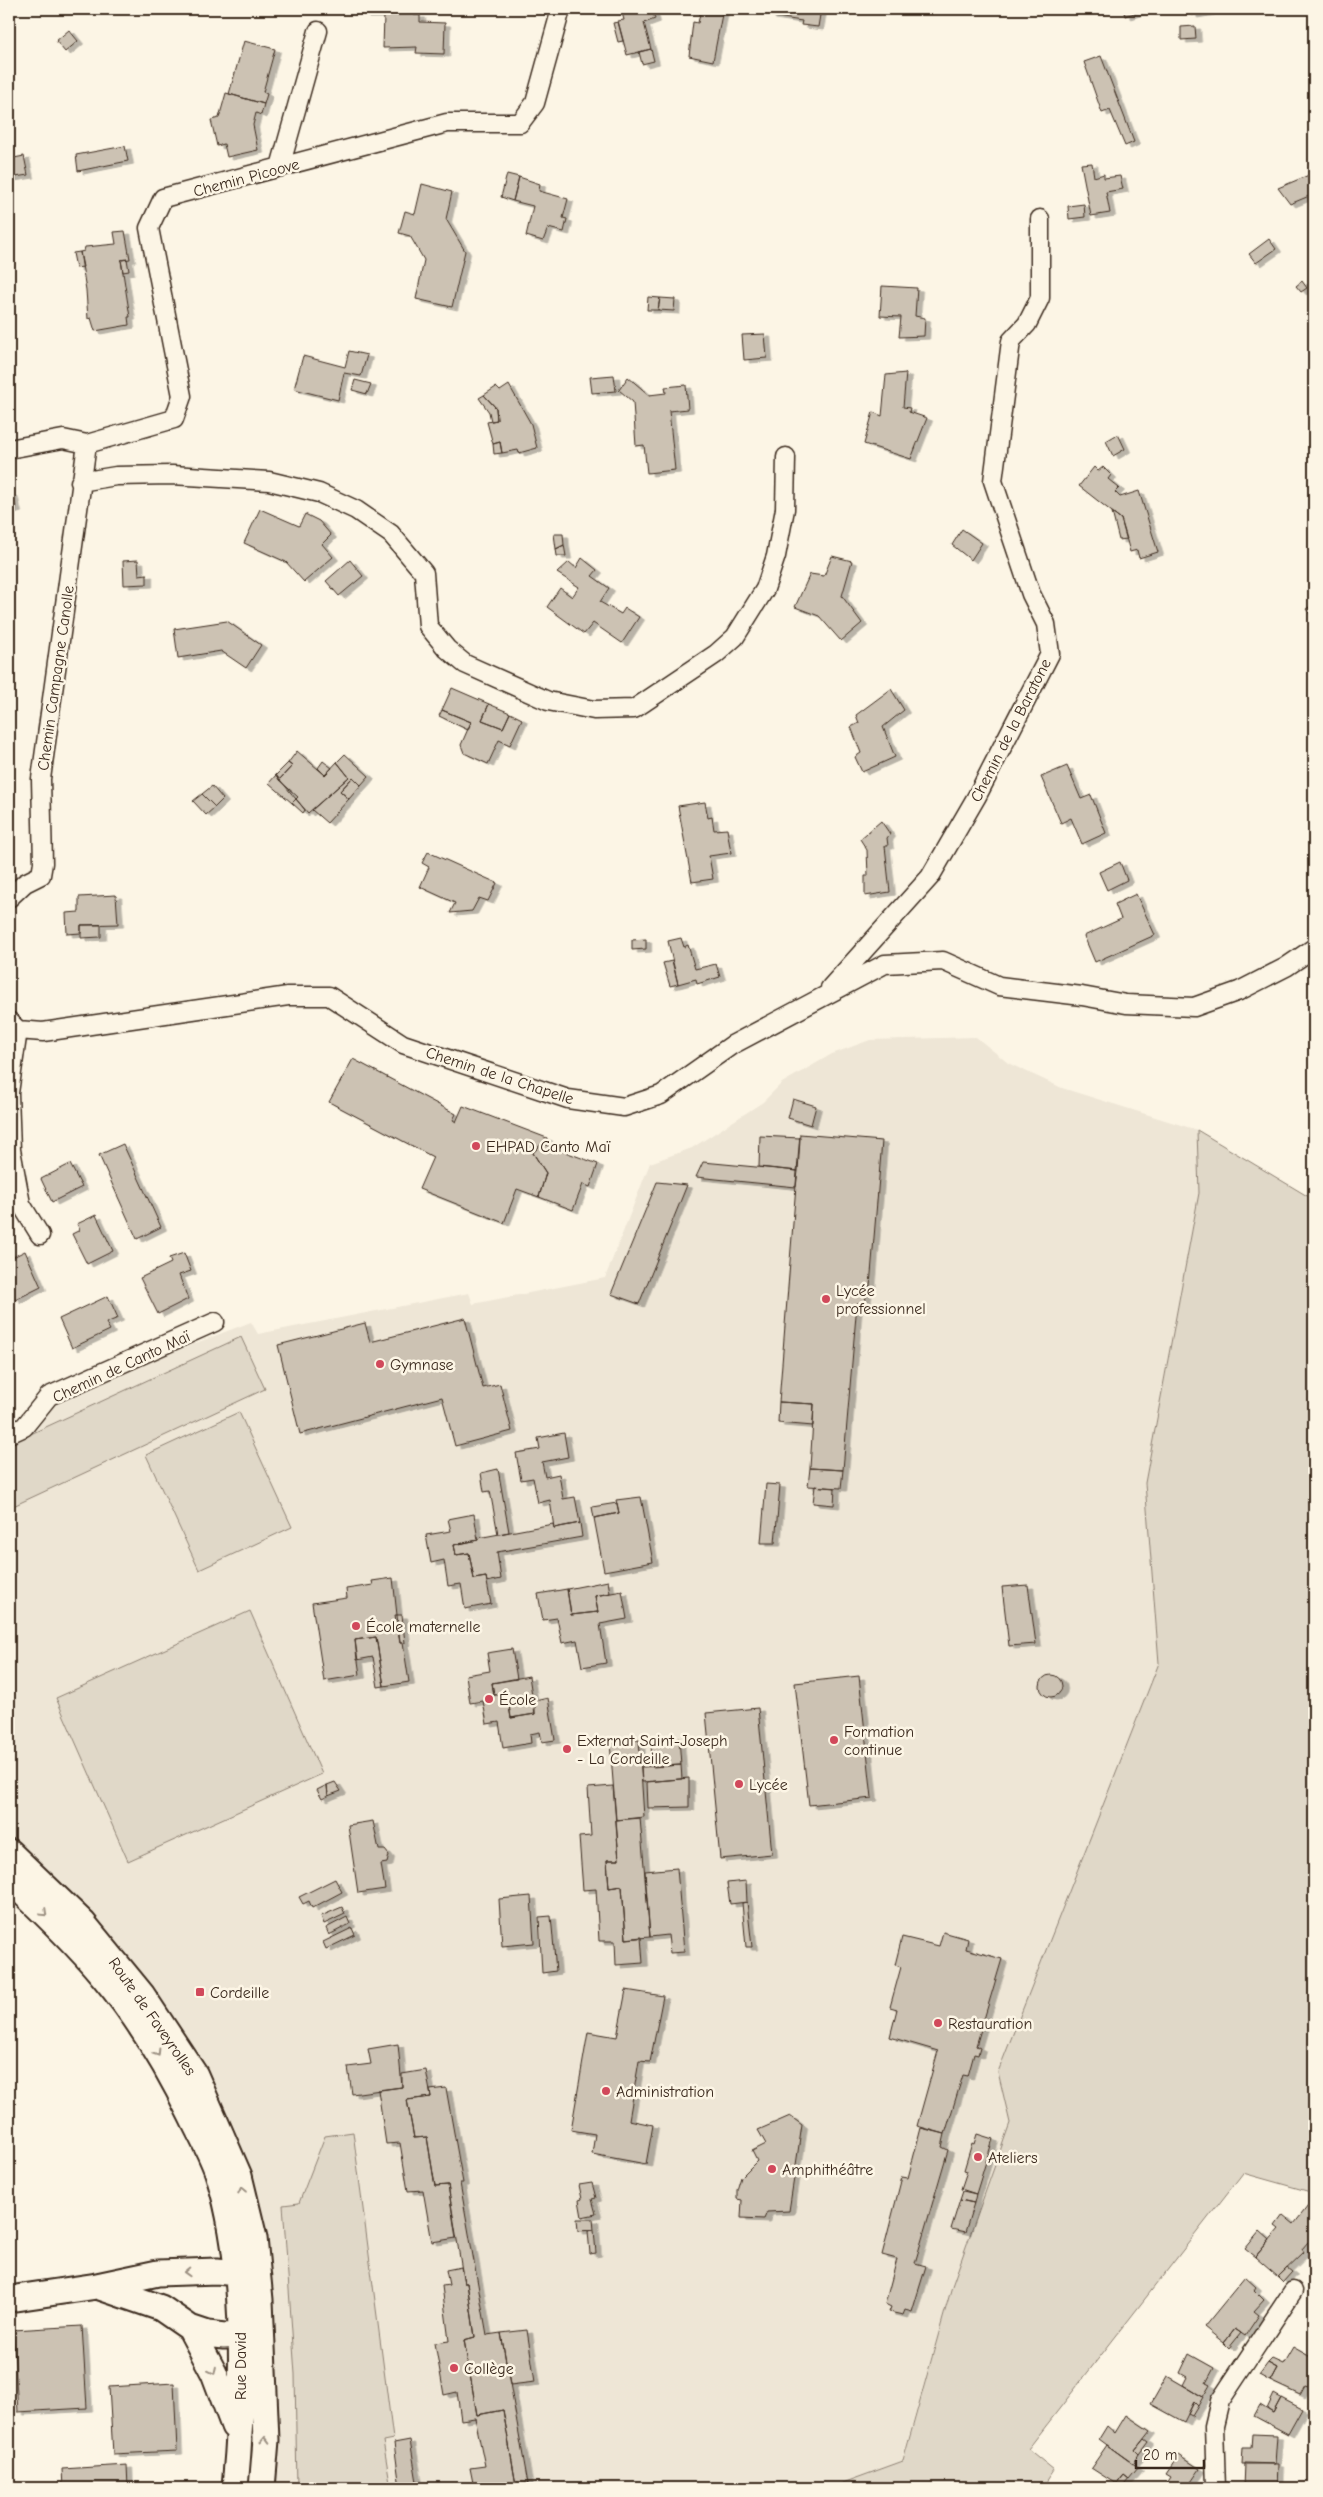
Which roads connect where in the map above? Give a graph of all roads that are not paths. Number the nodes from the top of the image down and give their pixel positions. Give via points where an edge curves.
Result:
1 (561, 9) edge
2 (318, 31) dead end
3 (280, 167) junction
4 (1040, 219) dead end
5 (87, 444) junction
6 (9, 449) edge
7 (786, 457) dead end
8 (80, 482) junction
9 (9, 898) edge
10 (1314, 948) edge
11 (822, 998) junction
12 (13, 1025) edge
13 (40, 1235) dead end
14 (215, 1322) dead end
15 (9, 1434) edge
16 (9, 1852) edge
17 (9, 1879) edge
18 (233, 2243) joint
19 (236, 2273) junction
20 (97, 2286) junction
21 (1293, 2291) dead end
22 (9, 2299) edge
23 (260, 2300) junction
24 (190, 2328) junction
25 (240, 2335) junction
26 (239, 2441) junction
27 (236, 2488) edge
28 (262, 2488) edge
29 (1216, 2488) edge

1 - 3 street, Chemin Picoove via 535,103 520,123 447,123
2 - 3 street
3 - 5 street, Chemin Picoove via 163,198 149,228 182,396 174,419
4 - 11 street, Chemin de la Baratone via 1040,298 1027,324 1011,341 993,481 1032,594 1046,624 1050,654 982,787 930,877
5 - 6 street via 63,439
5 - 8 street, Chemin Campagne Canolle
7 - 8 street via 785,509 776,556 765,589 735,638 634,708 594,710 548,701 465,664 428,626 424,573 391,534 356,510 319,493 270,481 172,475 116,476
8 - 9 street, Chemin Campagne Canolle via 41,779 43,864 41,875 25,883
10 - 11 street, Chemin de la Chapelle via 1286,967 1239,991 1194,1006 1126,1004 999,986 943,961 885,964
11 - 12 street, Chemin de la Chapelle via 732,1045 661,1095 624,1107 568,1099 403,1044 329,996 288,996 43,1032
12 - 13 street via 9,1093 11,1150 21,1204
14 - 15 street, Chemin de Canto Maï via 49,1396 24,1427
23 -> 16 main road, Route de Faveyrolles via 254,2238 239,2176 195,2075 142,1994 115,1960 83,1923
17 -> 18 main road, Route de Faveyrolles via 103,1976 131,2012 178,2086 219,2175
18 - 19 main road, Rue David
19 -> 20 main road via 158,2273
19 - 23 main road
19 - 25 main road, Rue David
20 - 22 main road
20 - 24 main road via 162,2308
21 - 29 street via 1220,2401 1214,2426
23 - 25 main road via 252,2322
28 -> 23 main road, Rue David via 266,2440
24 - 25 main road via 224,2336
24 -> 26 main road via 214,2372
25 - 26 main road, Rue David
26 - 27 main road, Rue David

